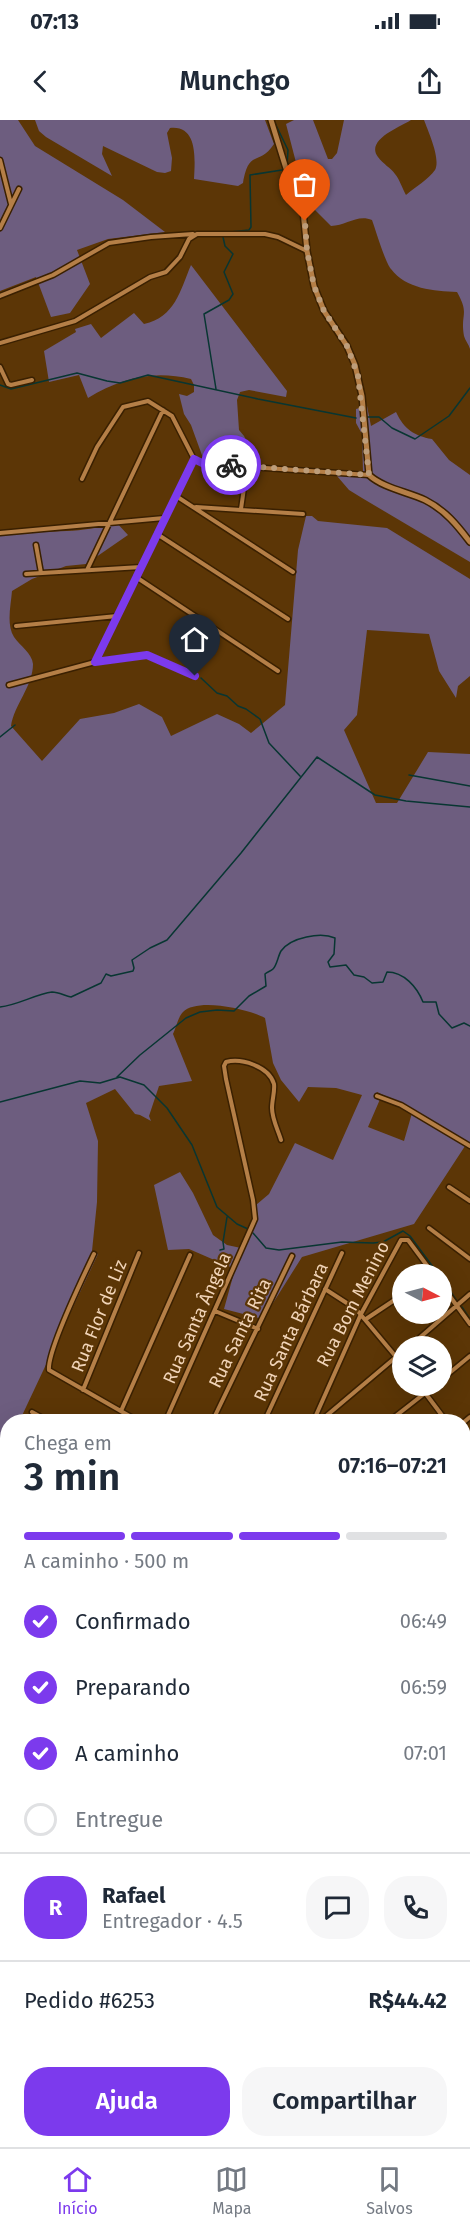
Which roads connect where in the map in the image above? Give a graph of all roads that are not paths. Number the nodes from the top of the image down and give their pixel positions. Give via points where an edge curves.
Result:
1 (271, 120) edge
2 (0, 160) edge
3 (19, 189) dead end
4 (11, 204) junction
5 (0, 228) edge
6 (197, 234) junction
7 (307, 251) junction
8 (0, 296) edge
9 (0, 343) edge
10 (0, 367) edge
11 (32, 380) dead end
12 (163, 410) junction
13 (194, 459) junction
14 (247, 466) junction
15 (369, 475) junction
16 (82, 479) dead end
17 (176, 496) junction
18 (196, 507) junction
19 (241, 509) junction
20 (303, 514) dead end
21 (165, 518) junction
22 (110, 523) junction
23 (0, 533) edge
24 (158, 534) junction
25 (470, 542) edge
26 (36, 545) dead end
27 (141, 567) junction
28 (87, 570) junction
29 (293, 572) dead end
30 (41, 573) junction
31 (26, 574) dead end
32 (136, 578) junction
33 (118, 616) junction
34 (288, 620) dead end
35 (16, 626) dead end
36 (95, 662) junction
37 (278, 672) dead end
38 (195, 676) dead end
39 (9, 685) dead end
40 (377, 1096) dead end
41 (282, 1140) dead end
42 (470, 1146) edge
43 (449, 1187) dead end
44 (470, 1202) edge
45 (429, 1228) dead end
46 (139, 1253) dead end
47 (342, 1253) dead end
48 (94, 1254) dead end
49 (190, 1255) dead end
50 (292, 1256) dead end
51 (470, 1259) edge
52 (426, 1264) edge
53 (325, 1289) junction
54 (470, 1294) edge
55 (452, 1300) edge
56 (392, 1302) edge
57 (457, 1307) junction
58 (215, 1311) junction
59 (361, 1314) junction
60 (366, 1319) junction
61 (470, 1324) edge
62 (258, 1329) junction
63 (422, 1336) edge
64 (392, 1352) edge
65 (470, 1356) edge
66 (392, 1360) edge
67 (452, 1371) edge
68 (83, 1390) junction
69 (421, 1396) edge
70 (427, 1396) edge
71 (32, 1412) dead end
72 (121, 1412) junction
73 (36, 1414) edge
74 (125, 1414) edge
75 (169, 1414) edge
76 (216, 1414) edge
77 (268, 1414) edge
78 (317, 1414) edge
79 (328, 1414) edge
80 (398, 1414) edge
81 (441, 1414) edge

1 - 7 street via 303,211
2 - 4 street
3 - 4 street
4 - 5 street
6 - 7 street via 265,234
6 - 8 street via 109,243 53,274
6 - 9 street via 189,239 166,272 150,277 75,321
7 - 15 street via 319,301 355,365 362,396
10 - 11 street via 8,384
12 - 13 street via 172,416
12 - 16 street via 148,401 123,407
12 - 22 street
13 - 14 street via 204,464
13 - 17 street
14 - 15 street
14 - 19 street
15 - 25 street via 436,506 454,520
17 - 18 street
17 - 21 street
18 - 19 street
18 - 29 street
19 - 20 street
21 - 22 street
21 - 24 street
22 - 23 street
22 - 28 street
24 - 27 street
24 - 34 street
26 - 30 street
27 - 28 street
27 - 32 street
28 - 30 street
30 - 31 street
32 - 33 street
32 - 37 street
33 - 35 street
33 - 36 street
36 - 38 street via 147,655
36 - 39 street
40 - 42 street via 401,1105
41 - 58 street, Rua Santa Ângela via 273,1114 272,1080 256,1065 226,1062 255,1216
43 - 44 street
45 - 51 street
46 - 68 street, Rua Flor de Liz
47 - 53 street, Rua Santa Bárbara
48 - 68 street via 49,1363 51,1371
49 - 72 street
50 - 62 street, Rua Santa Rita
52 - 59 street, Rua Bom Menino via 408,1240 402,1239
53 - 59 street
53 - 77 street, Rua Santa Bárbara
54 - 57 street
55 - 57 street
56 - 60 street
57 - 61 street
57 - 63 street
58 - 62 street
58 - 75 street, Rua Santa Ângela
59 - 60 street
59 - 78 street, Rua Bom Menino
60 - 64 street
62 - 76 street, Rua Santa Rita
65 - 67 street
66 - 79 street
68 - 72 street
69 - 80 street
70 - 81 street
71 - 73 street
72 - 74 street

